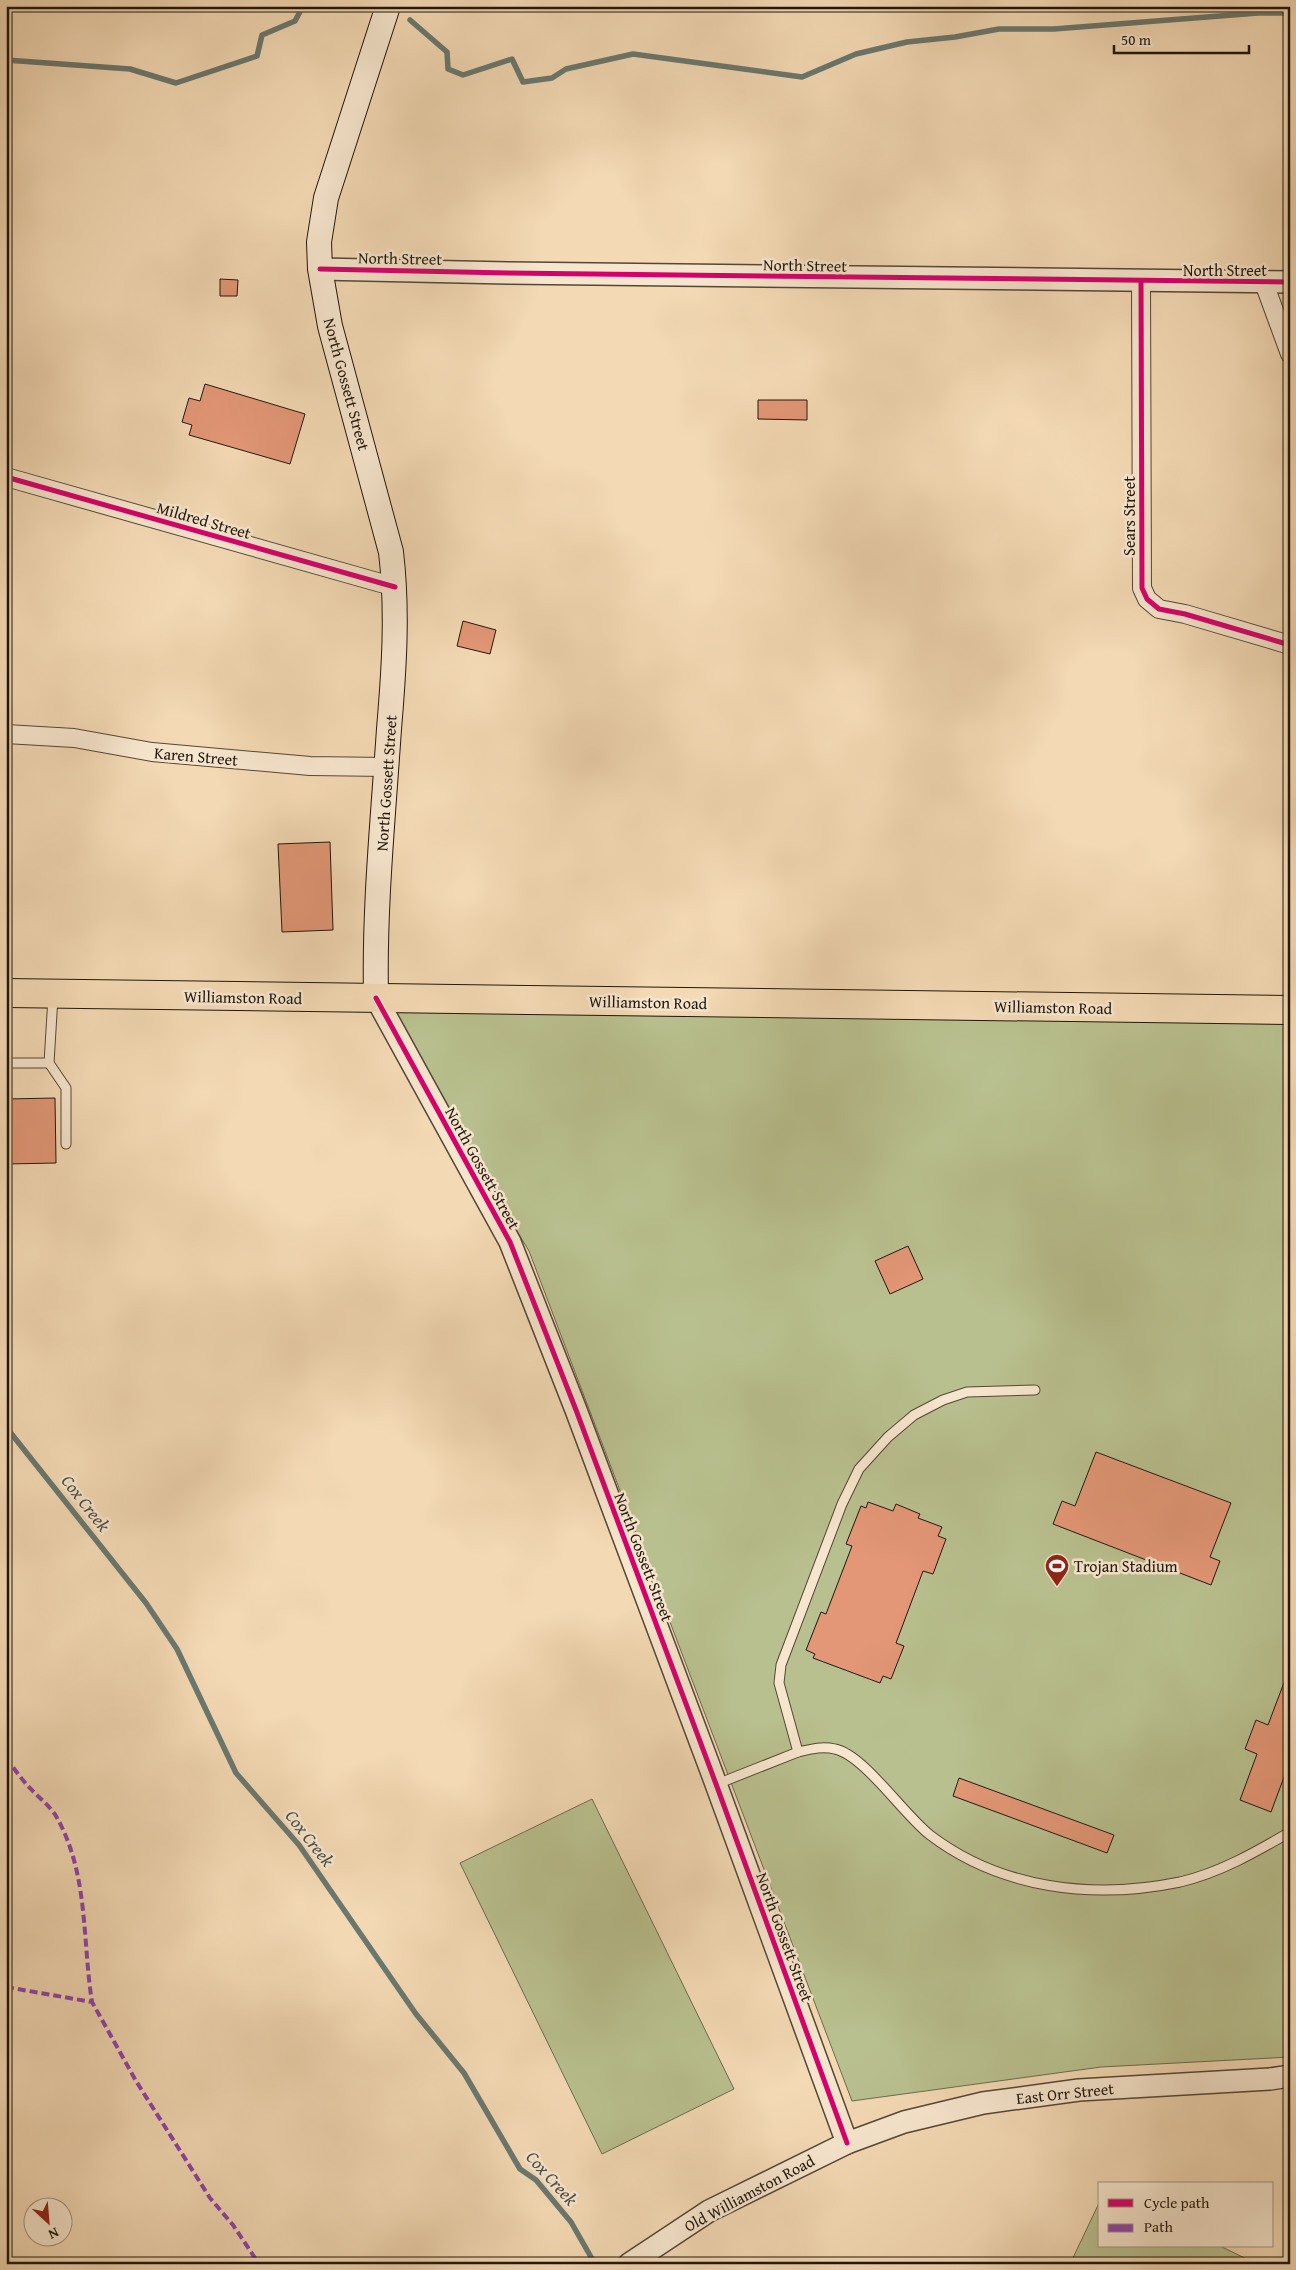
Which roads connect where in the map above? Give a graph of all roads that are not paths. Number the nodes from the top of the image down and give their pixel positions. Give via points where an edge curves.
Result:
1 (388, 6) edge
2 (320, 269) junction
3 (1141, 282) junction
4 (1290, 282) edge
5 (1264, 283) junction
6 (1290, 354) edge
7 (6, 477) edge
8 (395, 587) junction
9 (1290, 645) edge
10 (6, 734) edge
11 (387, 767) junction
12 (6, 994) edge
13 (53, 994) junction
14 (376, 998) junction
15 (1290, 1010) edge
16 (6, 1063) edge
17 (49, 1063) junction
18 (66, 1144) dead end
19 (1034, 1390) dead end
20 (798, 1752) junction
21 (716, 1784) junction
22 (1290, 1832) edge
23 (1290, 2076) edge
24 (847, 2143) junction
25 (629, 2264) edge

1 - 2 main road, North Gossett Street via 326,198 319,242
2 - 3 street, North Street
2 - 8 main road, North Gossett Street via 330,326 391,552
3 - 5 street, North Street
3 - 9 street, Sears Street via 1142,588 1147,599 1159,609
4 - 5 street, North Street
5 - 6 street
7 - 8 street, Mildred Street
8 - 11 main road, North Gossett Street via 395,655
10 - 11 street, Karen Street via 74,738 152,752 310,766
11 - 14 main road, North Gossett Street via 375,940
12 - 13 main road, Williamston Road
13 - 14 main road, Williamston Road
13 - 17 lane
14 - 15 main road, Williamston Road
14 - 21 street, North Gossett Street via 510,1242
16 - 17 lane
17 - 18 lane via 66,1088
19 - 20 lane via 967,1392 943,1400 914,1415 888,1437 859,1469 842,1504 781,1666 779,1683
20 - 21 lane
20 - 22 lane via 817,1748 837,1749 864,1765 929,1834 960,1855 1012,1878 1042,1886 1102,1890 1180,1882 1226,1866
21 - 24 street, North Gossett Street
23 - 24 street, East Orr Street via 1079,2090 983,2103 904,2122
24 - 25 street, Old Williamston Road via 710,2211

